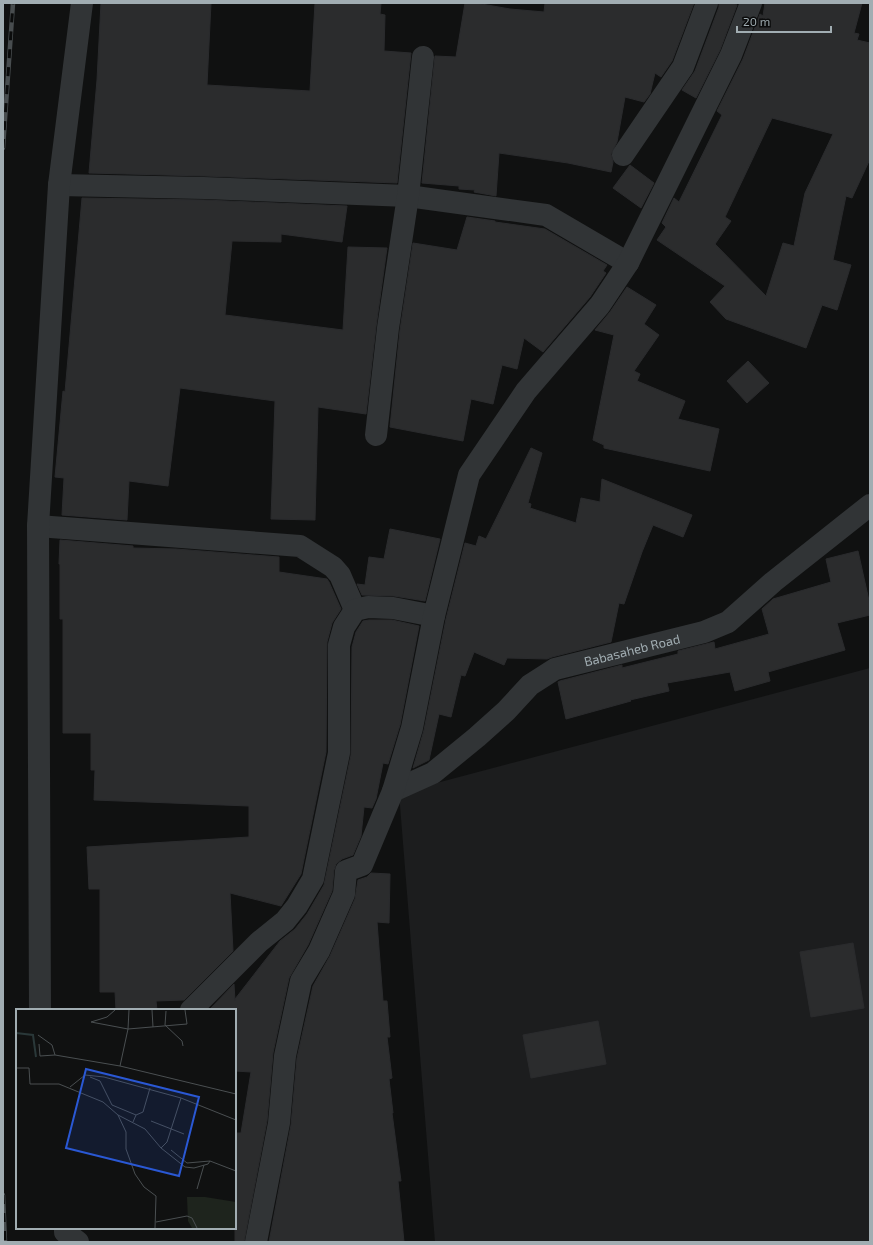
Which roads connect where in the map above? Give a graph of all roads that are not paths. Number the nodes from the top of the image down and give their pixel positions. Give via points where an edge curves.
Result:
1 (82, 3) edge
2 (707, 3) edge
3 (751, 3) edge
4 (423, 57) dead end
5 (623, 155) dead end
6 (58, 185) junction
7 (408, 196) junction
8 (628, 263) junction
9 (376, 436) dead end
10 (870, 505) edge
11 (38, 526) junction
12 (354, 610) junction
13 (434, 616) junction
14 (393, 791) junction
15 (40, 1009) edge
16 (192, 1009) edge
17 (256, 1242) edge

1 - 6 street
2 - 5 street via 683,67
3 - 8 street via 731,55
4 - 7 street
6 - 7 street
6 - 11 street
7 - 8 street via 546,215
7 - 9 street via 388,328
8 - 13 street via 600,304 526,391 469,476
10 - 14 street, Babasaheb Road via 728,622 704,632 555,669 530,686 494,722 433,773
11 - 12 street via 300,546 333,567 340,575
11 - 15 street
12 - 13 street via 368,606
12 - 16 street via 344,627 339,645 339,753 313,879 285,921 259,942
13 - 14 street via 412,728
14 - 17 street via 362,865 346,871 344,894 319,951 301,981 285,1056 279,1123

